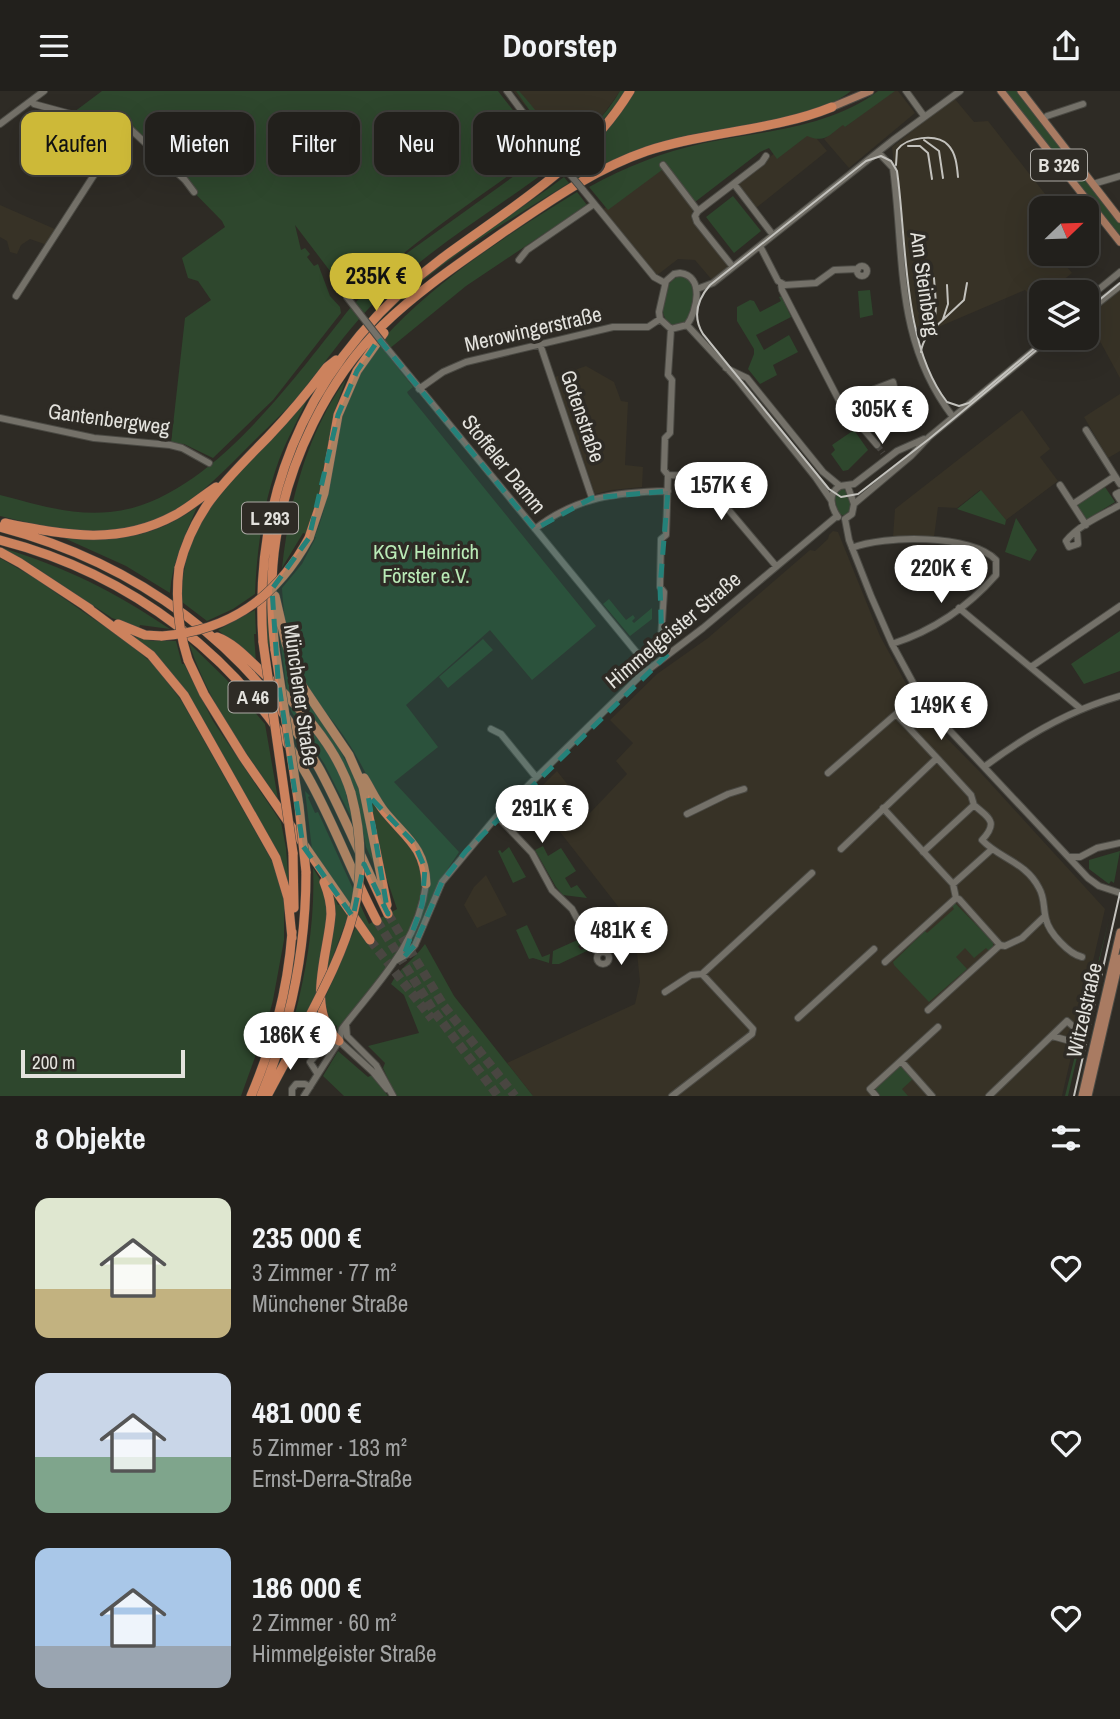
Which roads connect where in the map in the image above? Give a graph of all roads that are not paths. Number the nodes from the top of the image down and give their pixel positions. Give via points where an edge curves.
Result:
1 (44, 91) edge
2 (507, 91) edge
3 (630, 91) edge
4 (858, 91) edge
5 (870, 91) edge
6 (906, 91) edge
7 (960, 91) edge
8 (1002, 91) edge
9 (1021, 91) edge
10 (31, 101) junction
11 (845, 101) junction
12 (1083, 104) dead end
13 (832, 107) joint
14 (65, 112) edge
15 (924, 116) junction
16 (1042, 120) junction
17 (0, 124) edge
18 (131, 129) edge
19 (878, 152) junction
20 (766, 156) dead end
21 (663, 166) dead end
22 (94, 175) edge
23 (1120, 176) edge
24 (734, 184) junction
25 (1093, 184) junction
26 (194, 193) dead end
27 (594, 204) junction
28 (698, 211) junction
29 (1120, 219) edge
30 (774, 235) junction
31 (1120, 242) edge
32 (760, 246) junction
33 (519, 260) dead end
34 (733, 267) junction
35 (858, 269) dead end
36 (1120, 272) edge
37 (665, 283) junction
38 (781, 284) junction
39 (1120, 286) edge
40 (697, 289) junction
41 (1099, 289) edge
42 (16, 296) dead end
43 (346, 296) dead end
44 (1099, 303) edge
45 (390, 319) junction
46 (660, 319) junction
47 (687, 325) junction
48 (671, 329) junction
49 (540, 344) junction
50 (1034, 350) edge
51 (343, 355) junction
52 (725, 368) junction
53 (419, 389) junction
54 (876, 401) dead end
55 (953, 417) junction
56 (0, 418) edge
57 (858, 421) junction
58 (1086, 430) dead end
59 (929, 437) junction
60 (877, 445) tunnel mouth
61 (209, 463) dead end
62 (668, 475) junction
63 (1115, 477) junction
64 (223, 482) junction
65 (1120, 484) edge
66 (1060, 485) dead end
67 (844, 486) junction
68 (668, 491) junction
69 (1120, 492) edge
70 (592, 498) junction
71 (831, 500) junction
72 (1120, 503) edge
73 (854, 504) junction
74 (1073, 504) junction
75 (837, 516) junction
76 (845, 519) junction
77 (0, 524) edge
78 (1086, 525) junction
79 (535, 529) junction
80 (1077, 531) dead end
81 (0, 540) edge
82 (852, 548) junction
83 (0, 552) edge
84 (776, 566) junction
85 (271, 585) junction
86 (85, 605) junction
87 (1120, 605) edge
88 (959, 608) junction
89 (212, 636) junction
90 (892, 644) junction
91 (637, 653) dead end
92 (668, 654) junction
93 (1031, 667) junction
94 (1120, 696) edge
95 (1081, 709) junction
96 (491, 729) dead end
97 (937, 758) junction
98 (984, 767) junction
99 (356, 769) junction
100 (828, 773) dead end
101 (536, 777) junction
102 (744, 789) dead end
103 (974, 805) junction
104 (883, 808) junction
105 (687, 814) dead end
106 (497, 815) junction
107 (1120, 843) edge
108 (841, 849) dead end
109 (991, 850) junction
110 (923, 852) junction
111 (1067, 856) junction
112 (1080, 857) junction
113 (1078, 869) junction
114 (320, 870) junction
115 (812, 873) dead end
116 (426, 884) joint
117 (953, 884) junction
118 (1120, 893) edge
119 (956, 898) junction
120 (1045, 916) junction
121 (377, 921) tunnel mouth
122 (1120, 932) edge
123 (292, 938) junction
124 (370, 940) tunnel mouth
125 (1000, 944) junction
126 (874, 949) dead end
127 (599, 953) dead end
128 (1082, 957) dead end
129 (1120, 958) edge
130 (397, 960) junction
131 (885, 962) dead end
132 (702, 974) junction
133 (665, 992) dead end
134 (928, 1010) dead end
135 (798, 1018) dead end
136 (346, 1023) junction
137 (938, 1027) dead end
138 (324, 1033) dead end
139 (1052, 1036) dead end
140 (339, 1041) junction
141 (350, 1041) junction
142 (901, 1061) junction
143 (317, 1073) junction
144 (310, 1087) junction
145 (251, 1096) edge
146 (261, 1096) edge
147 (267, 1096) edge
148 (292, 1096) edge
149 (304, 1096) edge
150 (391, 1096) edge
151 (672, 1096) edge
152 (876, 1096) edge
153 (932, 1096) edge
154 (989, 1096) edge
155 (1082, 1096) edge
156 (1088, 1096) edge

1 - 10 street
2 - 27 street, bridge
3 - 51 highway, Münchener Straße / L 293 via 576,157 405,288
4 - 11 main road
5 - 11 main road
6 - 15 street
7 - 15 street
8 - 31 main road, B 326
9 - 16 main road, B 326
10 - 14 street
10 - 17 street
11 - 13 main road
12 - 16 street
13 - 45 highway, Münchener Straße / L 293 via 787,122 682,141 602,170 471,254
15 - 19 street
16 - 25 main road, B 326
18 - 26 street
19 - 30 street
19 - 55 street, Am Steinberg via 893,167 902,274 914,342
20 - 24 street
21 - 28 street
22 - 42 street
23 - 25 street
24 - 28 street
24 - 30 street
25 - 29 main road, B 326
27 - 33 street
27 - 37 street via 654,277
28 - 34 street via 697,222
30 - 32 street
32 - 34 street
32 - 38 street
34 - 40 street
35 - 38 street via 834,270 816,283
36 - 41 street
37 - 40 street via 683,273 693,279
37 - 46 street
38 - 57 street via 845,412
39 - 44 street
40 - 47 street
43 - 53 street, Stoffeler Damm, bridge
45 - 85 highway, Münchener Straße / L 293 via 352,361 313,427 282,506
45 - 86 highway, bridge via 345,396 309,538 282,579 236,616 192,633 145,635 125,629
46 - 48 street
46 - 49 street, Merowingerstraße via 648,327 613,327
47 - 48 street
47 - 52 street
48 - 62 street via 670,433 665,438 664,468
49 - 53 street, Merowingerstraße via 466,362
49 - 70 street, Gotenstraße
50 - 55 street
51 - 64 highway, L 293
51 - 123 highway, Münchener Straße / L 293, bridge via 303,422 277,487 261,577 263,642 293,853
52 - 67 street via 747,378 823,472
52 - 71 street
53 - 79 street, Stoffeler Damm
54 - 57 street
55 - 59 street
56 - 61 street, Gantenbergweg via 94,438 174,446
57 - 60 street
58 - 63 street
59 - 67 street via 886,456 862,479
59 - 73 street
62 - 68 street
62 - 84 street via 700,476
63 - 65 street
63 - 74 street
64 - 77 highway via 178,514 125,533 84,536
64 - 114 highway, L 293, bridge via 193,527 179,568 178,624 188,660 215,713
66 - 74 street
67 - 71 street
67 - 73 street
68 - 70 street
68 - 92 street via 660,587 664,592 662,643
69 - 72 street via 1116,494
70 - 79 street
71 - 75 street
72 - 78 street
73 - 76 street via 852,515
74 - 78 street
75 - 76 street
75 - 84 street, Himmelgeister Straße
76 - 82 street
77 - 89 highway, A 46 via 112,568
78 - 80 street
79 - 91 street, Stoffeler Damm
81 - 121 highway, A 46 via 73,564 147,603 185,630 239,681 276,726 309,779
82 - 88 street via 878,540 913,538 989,554 996,560 996,575
82 - 90 street
83 - 86 highway
84 - 92 street, Himmelgeister Straße
85 - 99 highway via 302,684
85 - 146 highway, Münchener Straße / L 293, bridge via 275,650 306,872 295,988
86 - 123 highway via 151,655 184,695 276,858 288,898
87 - 93 street
88 - 90 street via 939,624
88 - 93 street
89 - 99 highway, A 46 via 268,694 305,746 388,914
89 - 147 highway, bridge via 241,653 310,719 351,793 361,846 358,894 343,947
90 - 98 street via 929,711
92 - 101 street, Himmelgeister Straße
93 - 95 street
94 - 95 street
95 - 98 street
96 - 101 street via 501,734
97 - 100 street via 896,714
97 - 103 street via 971,795
97 - 104 street
98 - 111 street
99 - 116 highway via 384,811 414,843 425,867
101 - 106 street, Himmelgeister Straße
102 - 105 street
103 - 109 street via 989,818 989,832 982,840
103 - 110 street
104 - 108 street
104 - 110 street
106 - 127 street via 532,853 551,890 572,909
106 - 130 street, Himmelgeister Straße via 452,867 434,896 415,946
107 - 112 street
109 - 117 street
109 - 120 street via 1034,878 1043,895
110 - 117 street
111 - 112 street
111 - 113 street
112 - 113 street
113 - 118 street via 1096,884
114 - 124 highway
114 - 140 highway via 331,915 321,971 323,1007 329,1028
115 - 132 street
116 - 130 street via 417,920
117 - 119 street
119 - 125 street
119 - 131 street
120 - 125 street via 1014,944
120 - 128 street via 1049,928 1072,954
122 - 155 main road, Witzelstraße
123 - 145 highway, Münchener Straße / L 293 via 278,1019
125 - 134 street
126 - 135 street
129 - 156 main road, Witzelstraße
130 - 136 street, Himmelgeister Straße
132 - 133 street via 691,975
132 - 151 street via 753,1032
136 - 140 street, Himmelgeister Straße
136 - 141 street
137 - 142 street
138 - 143 street, Himmelgeister Straße via 323,1047 310,1062
139 - 154 street
140 - 141 street
140 - 143 street, Himmelgeister Straße
140 - 150 street via 380,1079
141 - 150 street via 376,1065
142 - 152 street via 870,1089
142 - 153 street
143 - 144 street, Himmelgeister Straße
144 - 148 street via 296,1084
144 - 149 street, Himmelgeister Straße

